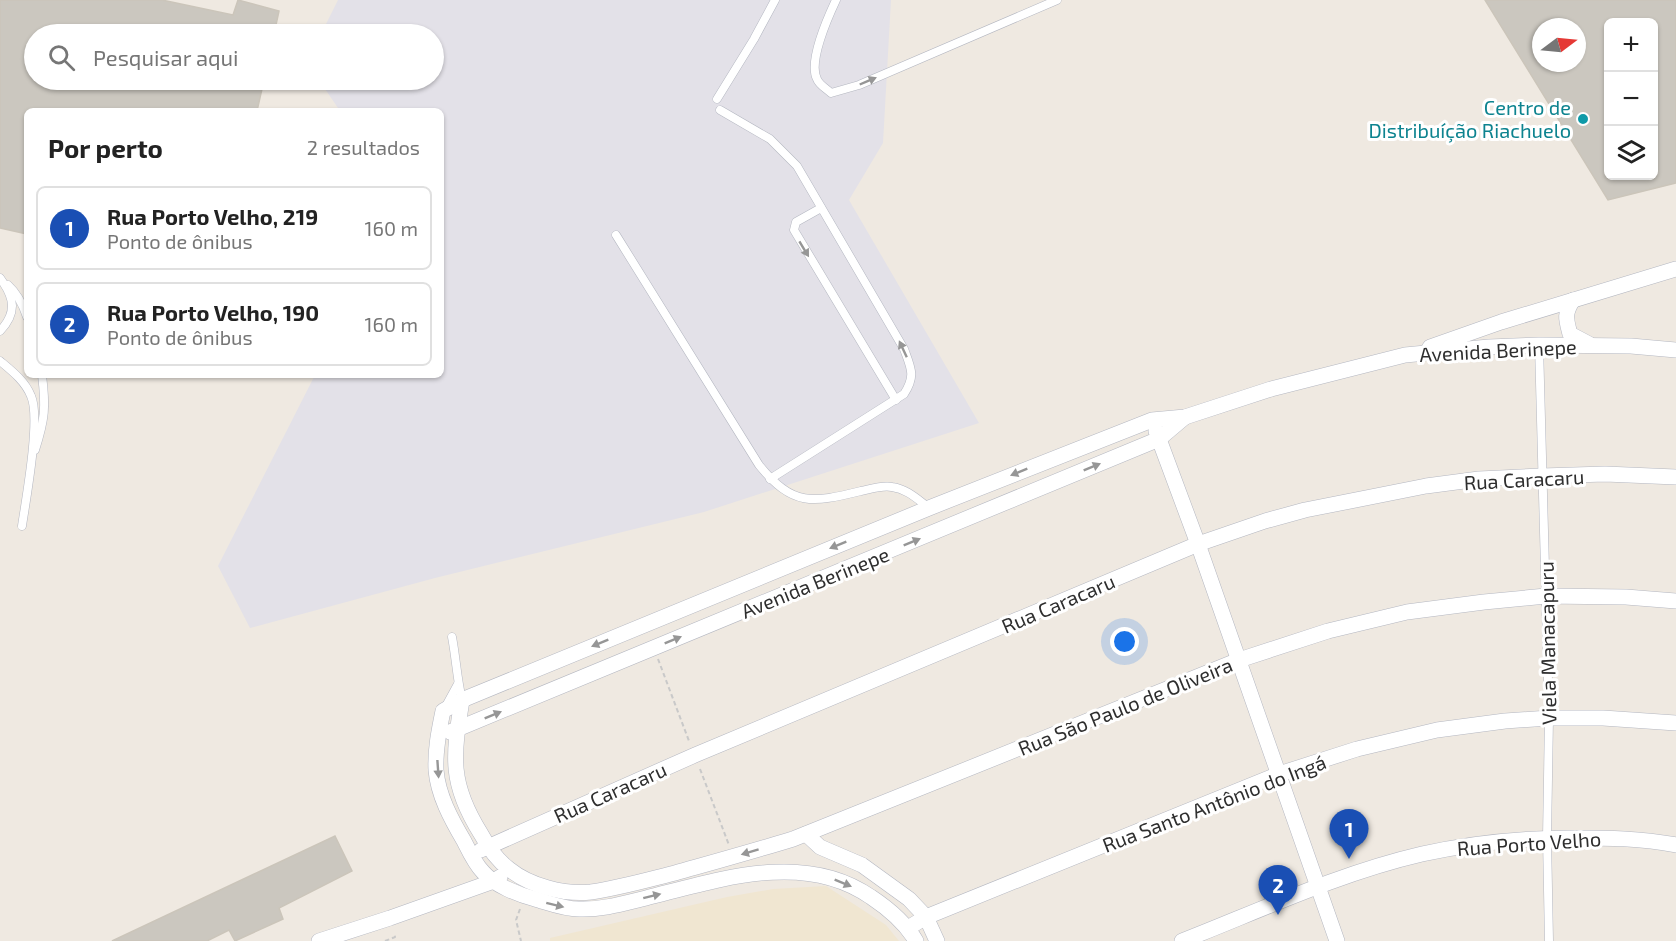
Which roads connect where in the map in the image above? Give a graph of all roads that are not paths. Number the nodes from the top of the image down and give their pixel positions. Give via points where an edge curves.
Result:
1 (775, 0) edge
2 (836, 0) edge
3 (1057, 0) edge
4 (717, 99) dead end
5 (720, 110) dead end
6 (821, 208) junction
7 (616, 235) dead end
8 (1676, 269) edge
9 (0, 278) edge
10 (1573, 300) junction
11 (24, 309) edge
12 (0, 332) edge
13 (1539, 345) junction
14 (1592, 346) junction
15 (1676, 350) edge
16 (1405, 355) junction
17 (0, 361) edge
18 (42, 378) edge
19 (896, 399) junction
20 (1185, 417) junction
21 (1152, 420) junction
22 (1160, 439) junction
23 (31, 465) junction
24 (1542, 476) junction
25 (1676, 477) edge
26 (770, 479) junction
27 (929, 508) junction
28 (22, 526) dead end
29 (1198, 544) junction
30 (1546, 596) junction
31 (1676, 601) edge
32 (452, 637) dead end
33 (1239, 660) junction
34 (458, 684) junction
35 (462, 700) junction
36 (443, 711) junction
37 (1549, 718) junction
38 (1676, 723) edge
39 (457, 730) junction
40 (438, 735) junction
41 (1279, 774) junction
42 (806, 834) junction
43 (1547, 838) junction
44 (1676, 845) edge
45 (488, 846) junction
46 (471, 855) junction
47 (509, 870) junction
48 (494, 881) junction
49 (1319, 887) junction
50 (926, 917) junction
51 (912, 934) edge
52 (319, 941) edge
53 (937, 941) edge
54 (1182, 941) edge
55 (1337, 941) edge
56 (1549, 941) edge

1 - 4 lane
2 -> 3 lane via 814,66 817,80 831,93 859,85
5 - 6 lane via 770,139 797,166
19 -> 6 lane via 904,394 912,373 904,349
6 -> 19 lane via 796,222 794,230
7 - 26 lane
8 - 10 street
9 - 11 lane via 12,288
9 - 12 lane via 12,312
10 - 14 street via 1566,310 1570,334
10 - 16 street
13 - 14 street, Avenida Berinepe
13 - 16 street, Avenida Berinepe
13 - 24 lane, Viela Manacapuru
14 - 15 street, Avenida Berinepe
16 - 20 street, Avenida Berinepe via 1270,389
17 - 23 lane via 25,384 33,398
18 - 23 lane via 45,416
19 - 26 lane
20 - 21 street, Avenida Berinepe
20 - 22 street, Avenida Berinepe
21 - 22 street
21 -> 27 street, Avenida Berinepe
22 - 29 street
39 -> 22 street, Avenida Berinepe
23 - 28 lane
24 - 25 street, Rua Caracaru
24 - 29 street, Rua Caracaru via 1447,483 1347,501 1265,521
24 - 30 lane, Viela Manacapuru
26 - 27 lane via 802,499 816,500 890,486 911,494
27 -> 35 street, Avenida Berinepe
29 - 33 street
29 - 45 street, Rua Caracaru
30 - 31 street, Rua São Paulo de Oliveira
30 - 33 street, Rua São Paulo de Oliveira via 1407,612 1328,630
30 - 37 lane, Viela Manacapuru
32 - 34 lane
33 - 41 street
33 - 42 street, Rua São Paulo de Oliveira
34 - 35 lane
34 - 36 lane
35 - 36 street, Avenida Berinepe
35 - 39 street
36 - 40 street
37 - 38 street, Rua Santo Antônio do Ingá
37 - 41 street, Rua Santo Antônio do Ingá via 1437,730 1357,749
37 - 43 lane, Viela Manacapuru
39 - 40 street, Avenida Berinepe
39 - 45 street via 456,778 464,806
40 -> 46 street via 436,770 443,801
41 - 49 street
41 - 50 street, Rua Santo Antônio do Ingá
42 -> 47 street, Rua São Paulo de Oliveira via 733,858 589,892 559,890
42 - 50 street via 820,848 862,866 890,884
43 - 44 street, Rua Porto Velho via 1615,838
43 - 49 street, Rua Porto Velho via 1476,844 1422,854
43 - 56 lane, Viela Manacapuru
45 - 46 street, Rua Caracaru
45 - 47 street
46 - 48 street
47 - 48 street
48 -> 51 street via 526,897 559,906 595,909 740,875 814,874 865,893 888,908
48 - 52 street
49 - 54 street, Rua Porto Velho
49 - 55 street
50 - 51 street, Rua Santo Antônio do Ingá
50 - 53 street

